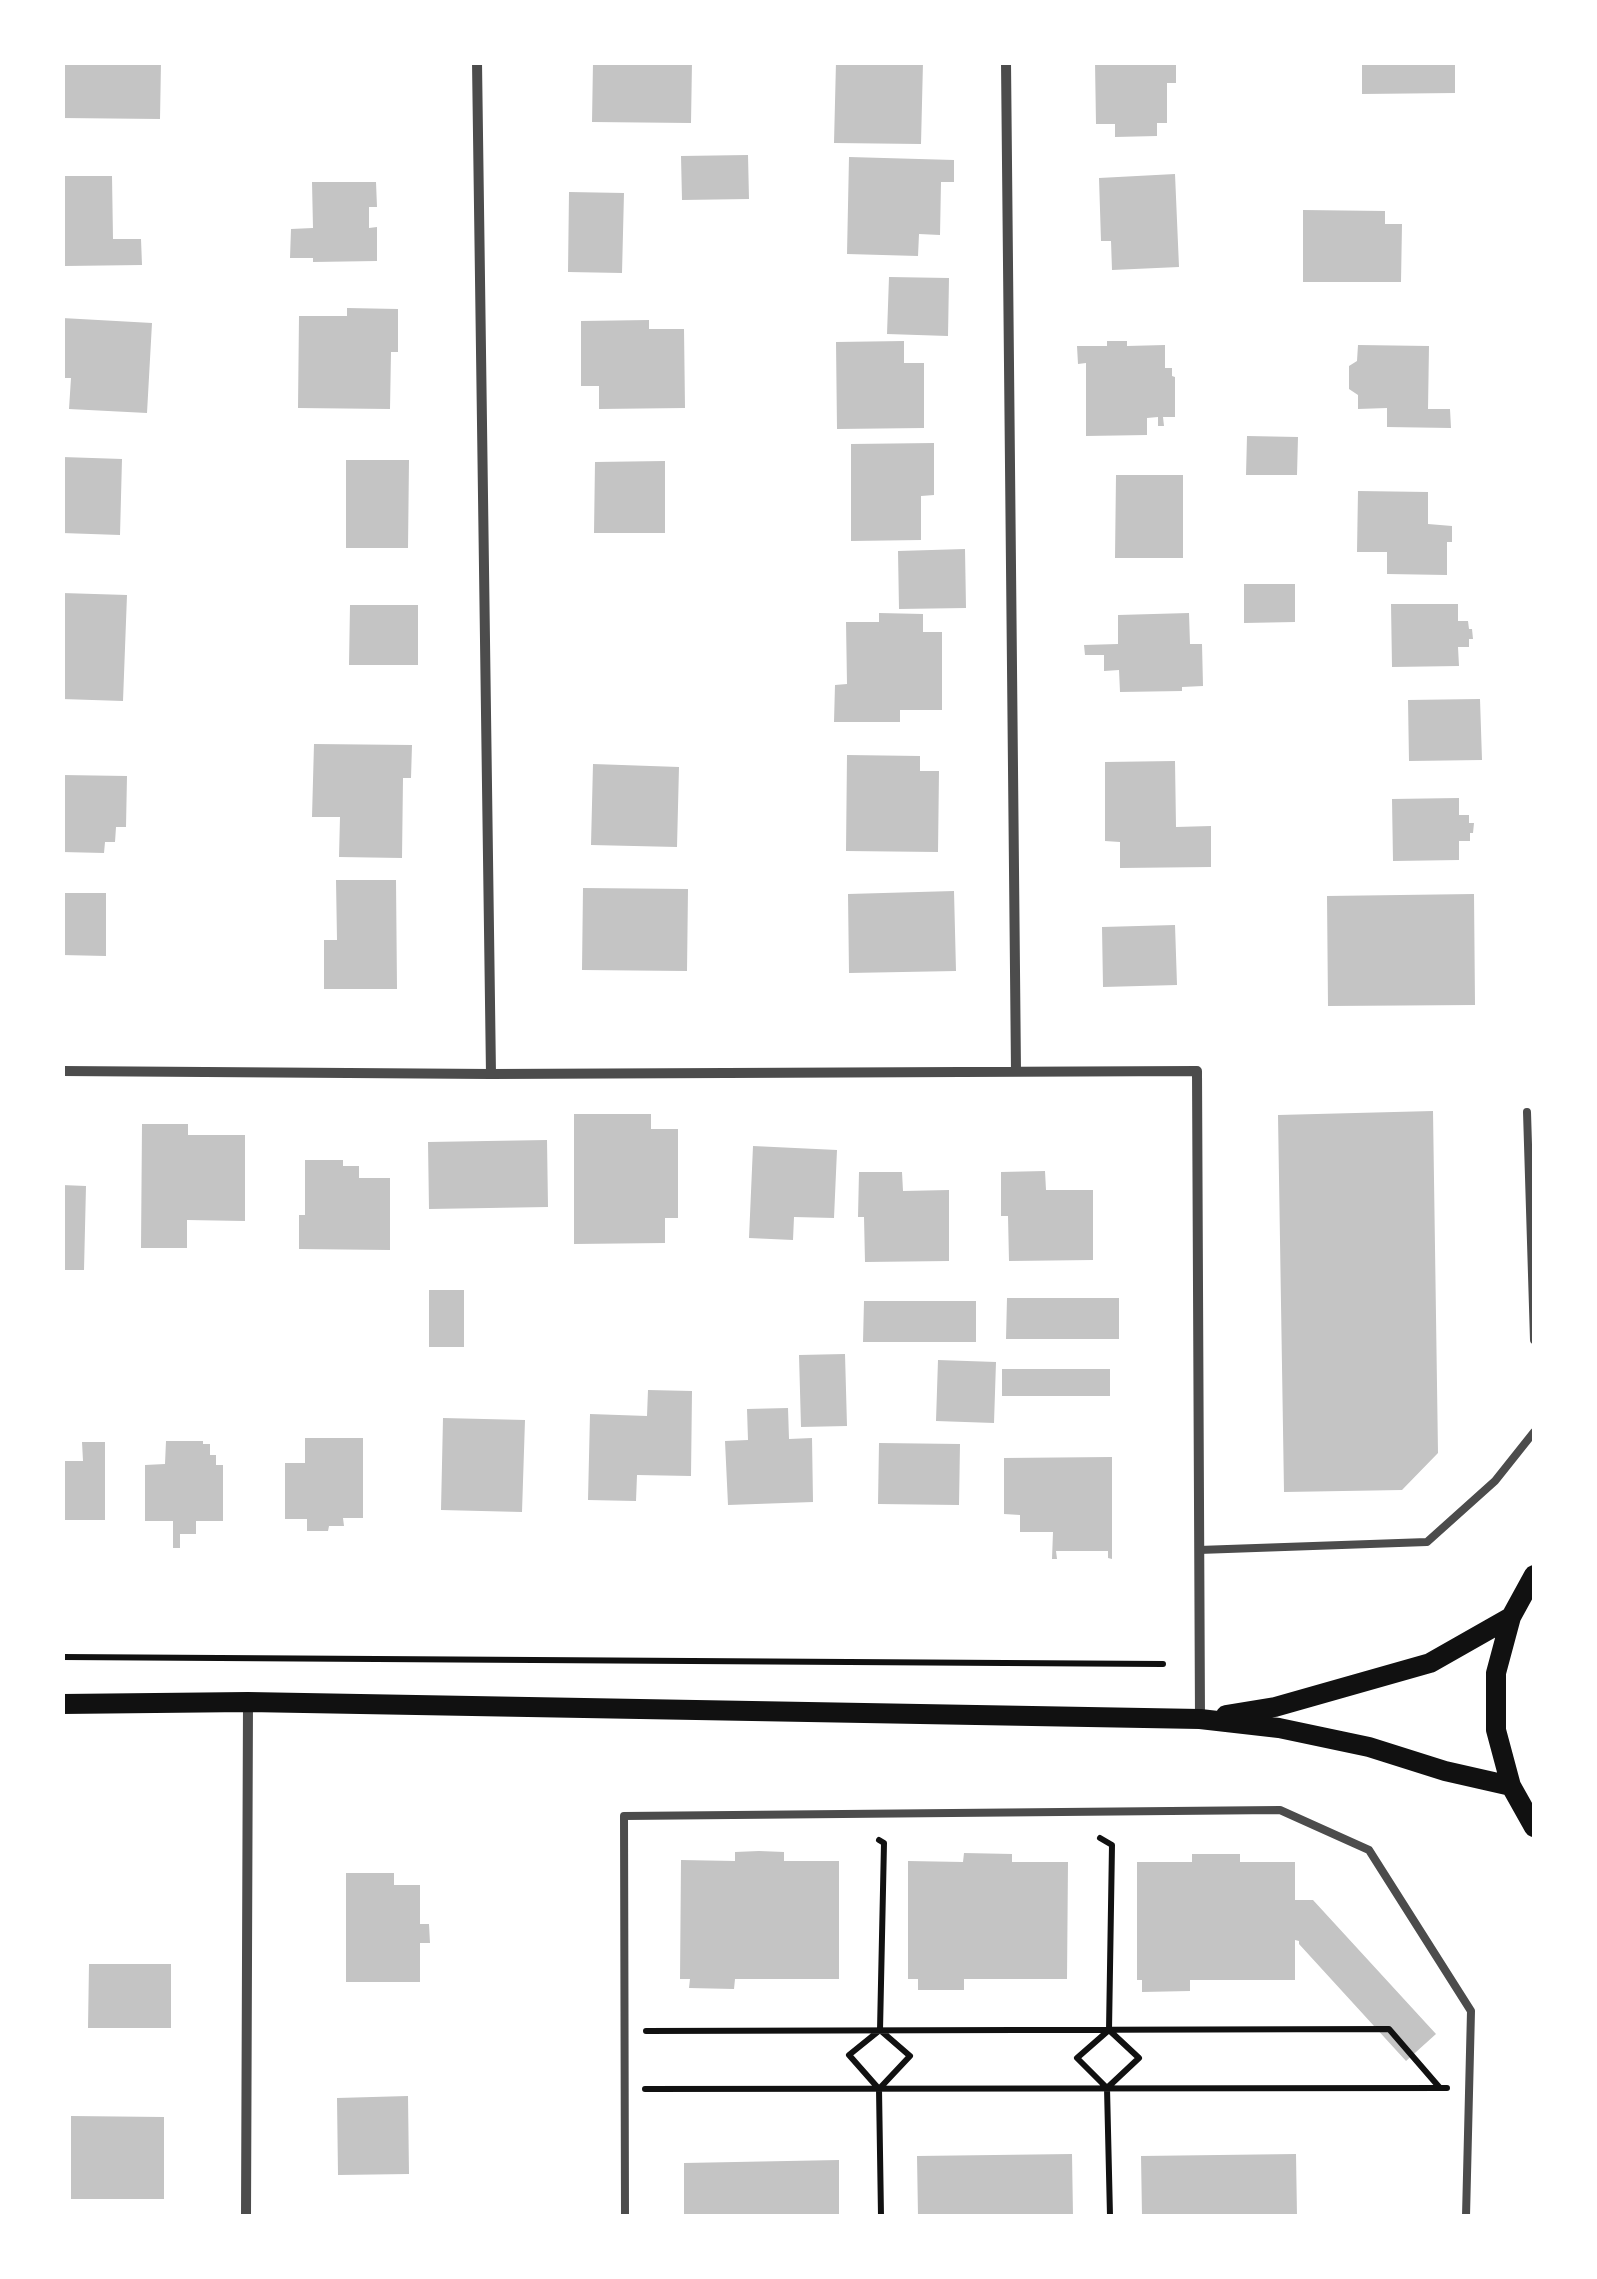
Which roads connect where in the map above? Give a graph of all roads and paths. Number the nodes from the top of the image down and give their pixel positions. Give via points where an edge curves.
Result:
1 (477, 62) edge
2 (1006, 62) edge
3 (62, 1071) edge
4 (1016, 1071) junction
5 (491, 1074) junction
6 (1528, 1112) dead end
7 (1534, 1340) edge
8 (1534, 1432) edge
9 (1199, 1550) junction
10 (1534, 1575) edge
11 (1511, 1617) junction
12 (62, 1657) edge
13 (1163, 1664) dead end
14 (248, 1702) junction
15 (62, 1704) edge
16 (1200, 1719) junction
17 (1511, 1786) junction
18 (1076, 1812) junction
19 (848, 1814) junction
20 (1534, 1826) edge
21 (880, 2030) junction
22 (1108, 2030) junction
23 (624, 2031) junction
24 (1107, 2088) junction
25 (1440, 2088) junction
26 (1468, 2088) junction
27 (625, 2089) junction
28 (879, 2089) junction
29 (246, 2216) edge
30 (625, 2216) edge
31 (882, 2216) edge
32 (1110, 2216) edge
33 (1466, 2216) edge

1 - 5 street
2 - 4 street
3 - 5 street
4 - 5 street
4 - 9 street via 1197,1070
6 - 7 lane
8 - 9 lane via 1495,1481 1427,1542
9 - 16 street
10 - 11 main road
11 - 16 main road via 1430,1663 1275,1707
11 - 17 main road via 1496,1672 1496,1730
12 - 13 path
14 - 15 main road
14 - 16 main road
14 - 29 street
16 - 17 main road via 1350,1743
17 - 20 main road
18 - 19 lane
18 - 22 path via 1078,1826 1112,1845
18 - 26 lane via 1280,1810 1369,1850 1470,2011
19 - 21 path via 850,1824 884,1843
19 - 23 lane via 624,1816
21 - 22 path
21 - 23 path
21 - 28 path via 910,2056
21 - 28 path via 849,2056
22 - 24 path via 1138,2058
22 - 24 path via 1077,2058
22 - 25 path via 1389,2028
23 - 27 lane
24 - 25 path
24 - 28 path
24 - 32 path
25 - 26 path
26 - 33 lane
27 - 28 path
27 - 30 lane
28 - 31 path

